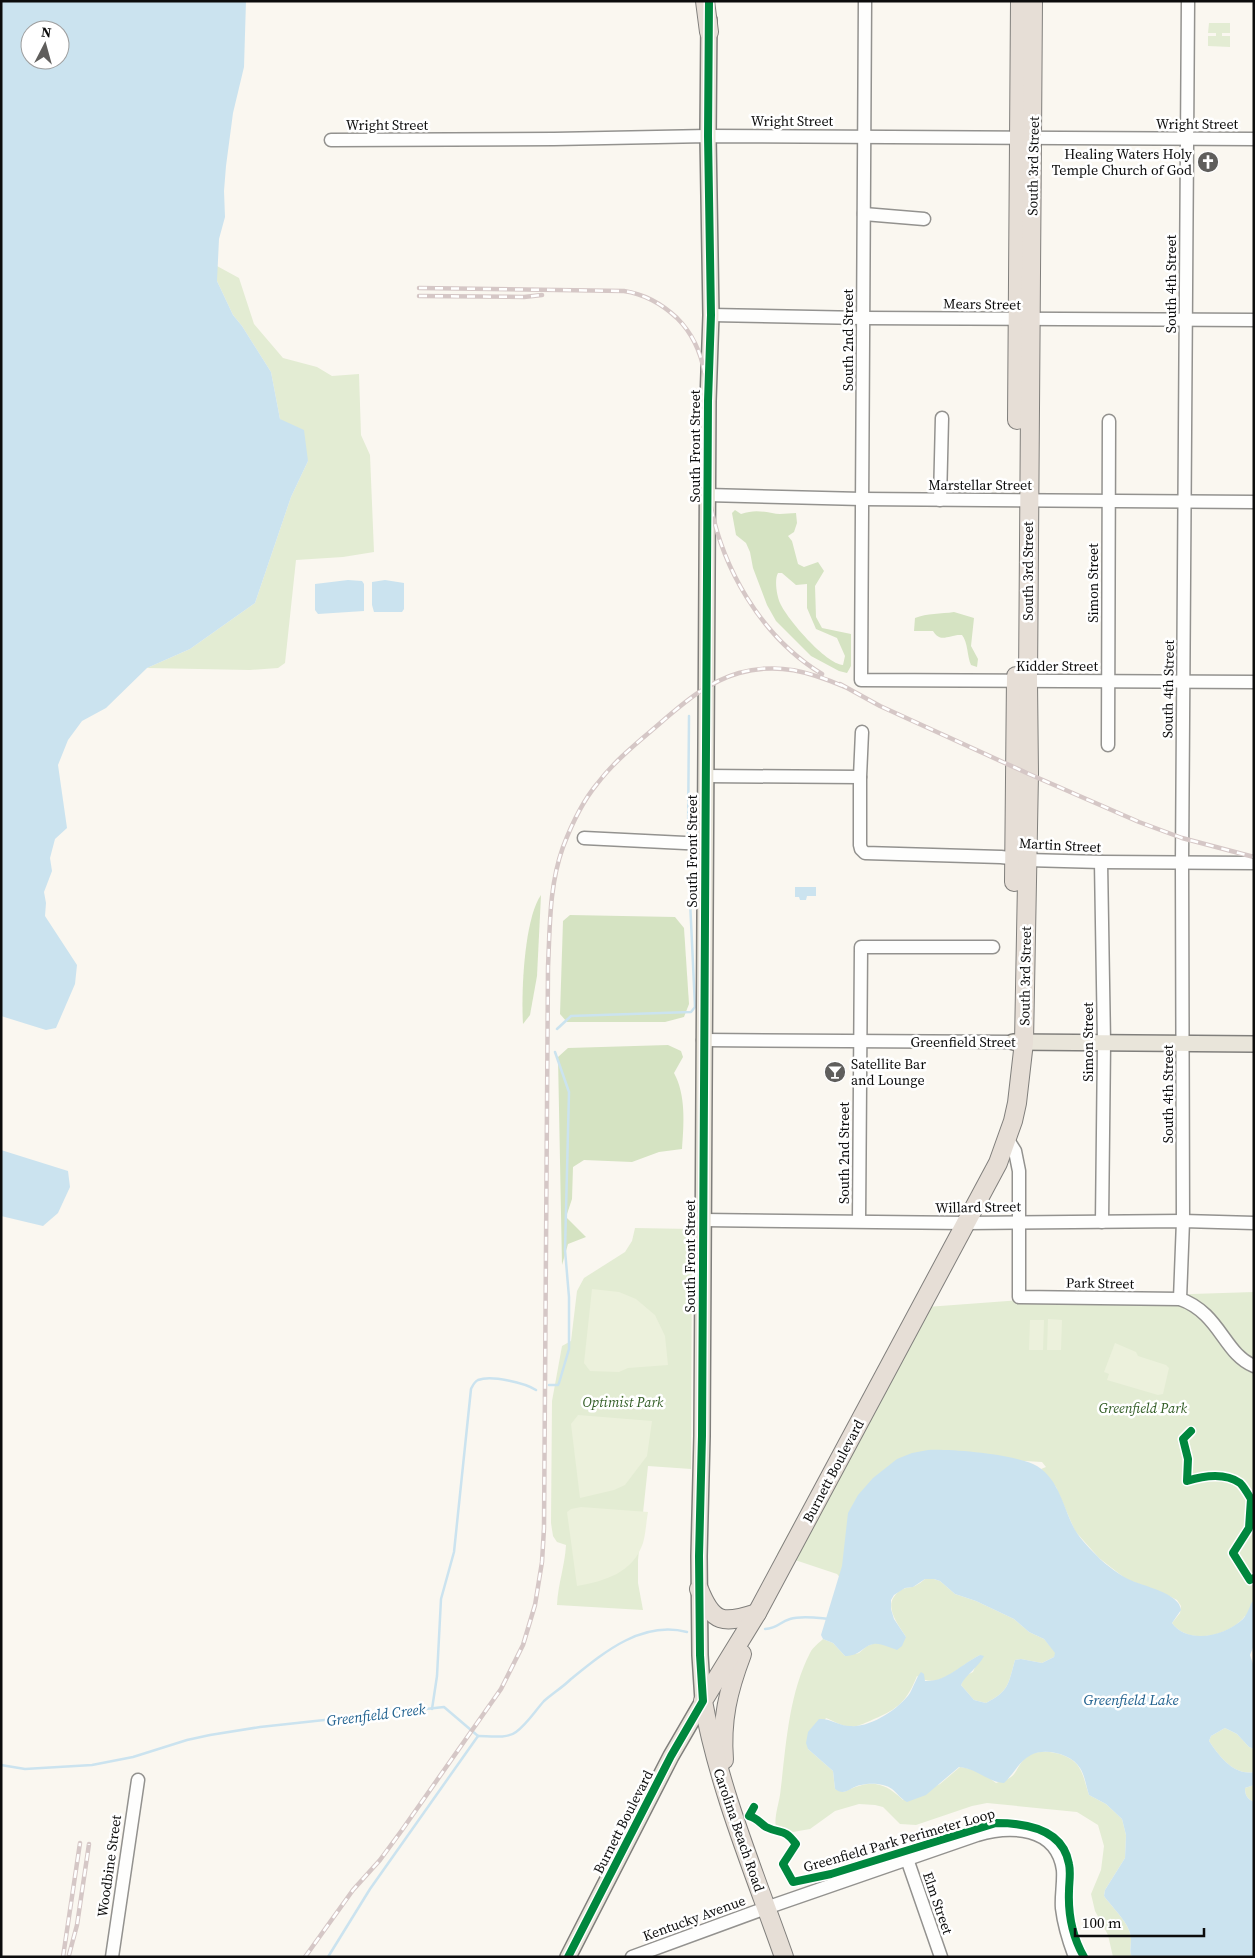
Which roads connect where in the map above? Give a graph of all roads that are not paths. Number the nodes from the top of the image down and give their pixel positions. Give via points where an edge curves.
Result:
1 (705, 1) edge
2 (710, 1) edge
3 (865, 1) edge
4 (1020, 1) edge
5 (1033, 1) edge
6 (1188, 1) edge
7 (709, 32) junction
8 (708, 136) junction
9 (864, 137) junction
10 (1026, 138) junction
11 (1187, 139) junction
12 (1254, 139) edge
13 (331, 140) dead end
14 (864, 214) junction
15 (924, 219) dead end
16 (711, 315) junction
17 (863, 318) junction
18 (1024, 319) junction
19 (1185, 320) junction
20 (1254, 320) edge
21 (942, 418) dead end
22 (1109, 421) dead end
23 (707, 496) junction
24 (862, 499) junction
25 (940, 500) junction
26 (1023, 500) junction
27 (1108, 501) junction
28 (1185, 501) junction
29 (1254, 502) edge
30 (861, 680) joint
31 (1022, 681) junction
32 (1108, 682) junction
33 (1183, 682) junction
34 (1254, 682) edge
35 (862, 732) dead end
36 (1108, 745) dead end
37 (705, 776) junction
38 (860, 777) junction
39 (584, 838) dead end
40 (705, 844) junction
41 (1021, 859) junction
42 (1101, 862) junction
43 (1182, 863) junction
44 (1254, 863) edge
45 (993, 947) dead end
46 (703, 1040) junction
47 (859, 1041) junction
48 (1018, 1042) junction
49 (1104, 1043) junction
50 (1183, 1043) junction
51 (1254, 1044) edge
52 (1008, 1140) junction
53 (703, 1220) junction
54 (1020, 1221) junction
55 (1183, 1221) junction
56 (859, 1222) junction
57 (1102, 1222) junction
58 (966, 1223) junction
59 (1254, 1223) edge
60 (1180, 1299) junction
61 (1254, 1366) edge
62 (699, 1589) junction
63 (757, 1613) junction
64 (703, 1701) junction
65 (138, 1780) dead end
66 (726, 1798) junction
67 (907, 1859) junction
68 (766, 1908) junction
69 (112, 1957) edge
70 (568, 1957) edge
71 (632, 1957) edge
72 (784, 1957) edge
73 (941, 1957) edge
74 (1075, 1957) edge

1 - 7 highway
2 - 7 main road, South Front Street
3 - 9 street, South 2nd Street
4 - 10 highway, South 3rd Street
5 - 10 highway, South 3rd Street
6 - 11 street, South 4th Street
7 - 8 main road, South Front Street
8 - 9 street, Wright Street
8 - 13 street, Wright Street
8 - 16 main road, South Front Street
9 - 10 street, Wright Street
9 - 14 street, South 2nd Street
10 - 11 street, Wright Street
10 - 18 highway, South 3rd Street
11 - 12 street, Wright Street
11 - 19 street, South 4th Street
14 - 15 street
14 - 17 street, South 2nd Street
16 - 17 street, Mears Street
16 - 23 main road, South Front Street
17 - 18 street, Mears Street
17 - 24 street, South 2nd Street
18 - 19 street, Mears Street
18 - 26 highway, South 3rd Street
19 - 20 street, Mears Street
19 - 28 street, South 4th Street
21 - 25 street
22 - 27 street, Simon Street
23 - 24 street, Marstellar Street
23 - 37 main road, South Front Street
24 - 25 street, Marstellar Street
24 - 30 street, South 2nd Street
25 - 26 street, Marstellar Street
26 - 27 street, Marstellar Street
26 - 31 highway, South 3rd Street
27 - 28 street, Marstellar Street
27 - 32 street, Simon Street
28 - 29 street, Marstellar Street
28 - 33 street, South 4th Street
30 - 31 street, Kidder Street
31 - 32 street, Kidder Street
31 - 41 highway, South 3rd Street via 1029,774
32 - 33 street, Kidder Street
32 - 36 street, Simon Street
33 - 34 street, Kidder Street
33 - 43 street, South 4th Street
35 - 38 street
37 - 38 street
37 - 40 main road, South Front Street
38 - 41 street, Martin Street via 860,845 865,853
39 - 40 street
40 - 46 main road, South Front Street
41 - 42 street, Martin Street
41 - 48 highway, South 3rd Street
42 - 43 street, Martin Street
42 - 49 street, Simon Street
43 - 44 street, Martin Street
43 - 50 street, South 4th Street
45 - 47 street, South 2nd Street via 861,947
46 - 47 street, Greenfield Street
46 - 53 main road, South Front Street
47 - 48 street, Greenfield Street
47 - 56 street, South 2nd Street
48 - 49 main road, Greenfield Street
48 - 52 highway, South 3rd Street via 1018,1103
49 - 50 main road, Greenfield Street
49 - 57 street, Simon Street
50 - 51 main road, Greenfield Street
50 - 55 street, South 4th Street
52 - 54 street via 1015,1151 1019,1171
52 - 58 highway, Burnett Boulevard
53 - 56 street, Willard Street
53 - 62 main road, South Front Street
54 - 57 street, Willard Street
54 - 58 street, Willard Street
54 - 60 street, Park Street via 1019,1297
55 - 57 street, Willard Street
55 - 59 street, Willard Street
55 - 60 street, South 4th Street
56 - 58 street, Willard Street
58 - 63 highway, Burnett Boulevard
60 - 61 street via 1196,1306 1212,1320 1236,1352
62 - 63 highway via 706,1607 722,1620 737,1620
62 - 64 main road, South Front Street
63 - 64 highway, Burnett Boulevard
63 - 66 highway via 731,1683 724,1714 722,1741
64 - 66 highway, Carolina Beach Road
64 - 70 main road, Burnett Boulevard via 671,1756
65 - 69 street, Woodbine Street
66 - 68 highway, Carolina Beach Road
67 - 68 street, Kentucky Avenue
67 - 73 street, Elm Street
67 - 74 street, Kentucky Avenue via 998,1830 1016,1830 1040,1836 1052,1845 1061,1864 1062,1910
68 - 71 street, Kentucky Avenue
68 - 72 highway, Carolina Beach Road

